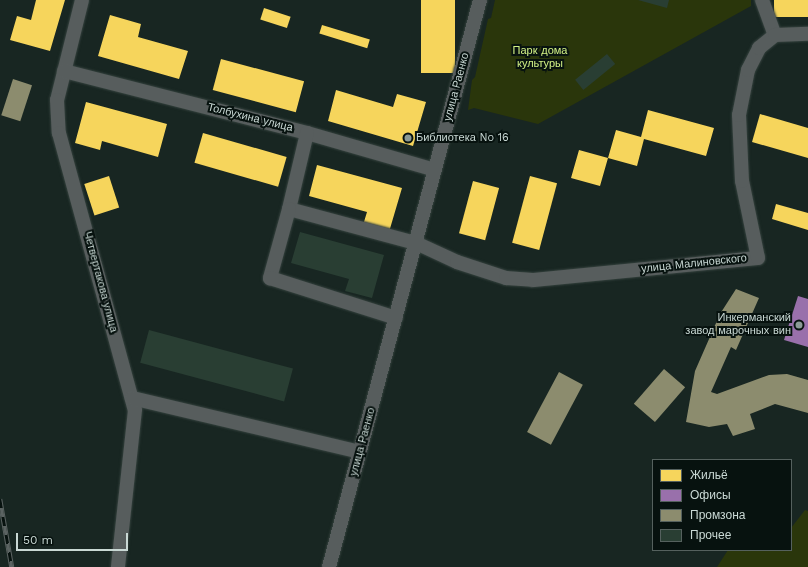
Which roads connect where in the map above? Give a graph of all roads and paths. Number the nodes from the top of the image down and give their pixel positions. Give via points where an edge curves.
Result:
1 (82, 0) edge
2 (480, 0) edge
3 (762, 0) edge
4 (808, 34) edge
5 (775, 35) junction
6 (64, 71) junction
7 (307, 133) junction
8 (435, 170) junction
9 (289, 209) junction
10 (416, 243) junction
11 (396, 318) junction
12 (132, 398) junction
13 (360, 452) junction
14 (118, 567) edge
15 (329, 567) edge

1 - 6 street, Четвертакова улица
2 - 8 street, улица Раенко
3 - 5 street
4 - 5 street
5 - 10 street, улица Малиновского via 759,48 748,70 739,115 742,181 758,258 533,280 506,278 457,262
6 - 7 street, Толбухина улица
6 - 12 street, Четвертакова улица via 57,100 59,133
7 - 8 street, Толбухина улица
7 - 9 street
8 - 10 street, улица Раенко
9 - 10 street
9 - 11 street via 270,278
10 - 11 street, улица Раенко
11 - 13 street, улица Раенко
12 - 13 street
12 - 14 street, Четвертакова улица via 135,410
13 - 15 street, улица Раенко

